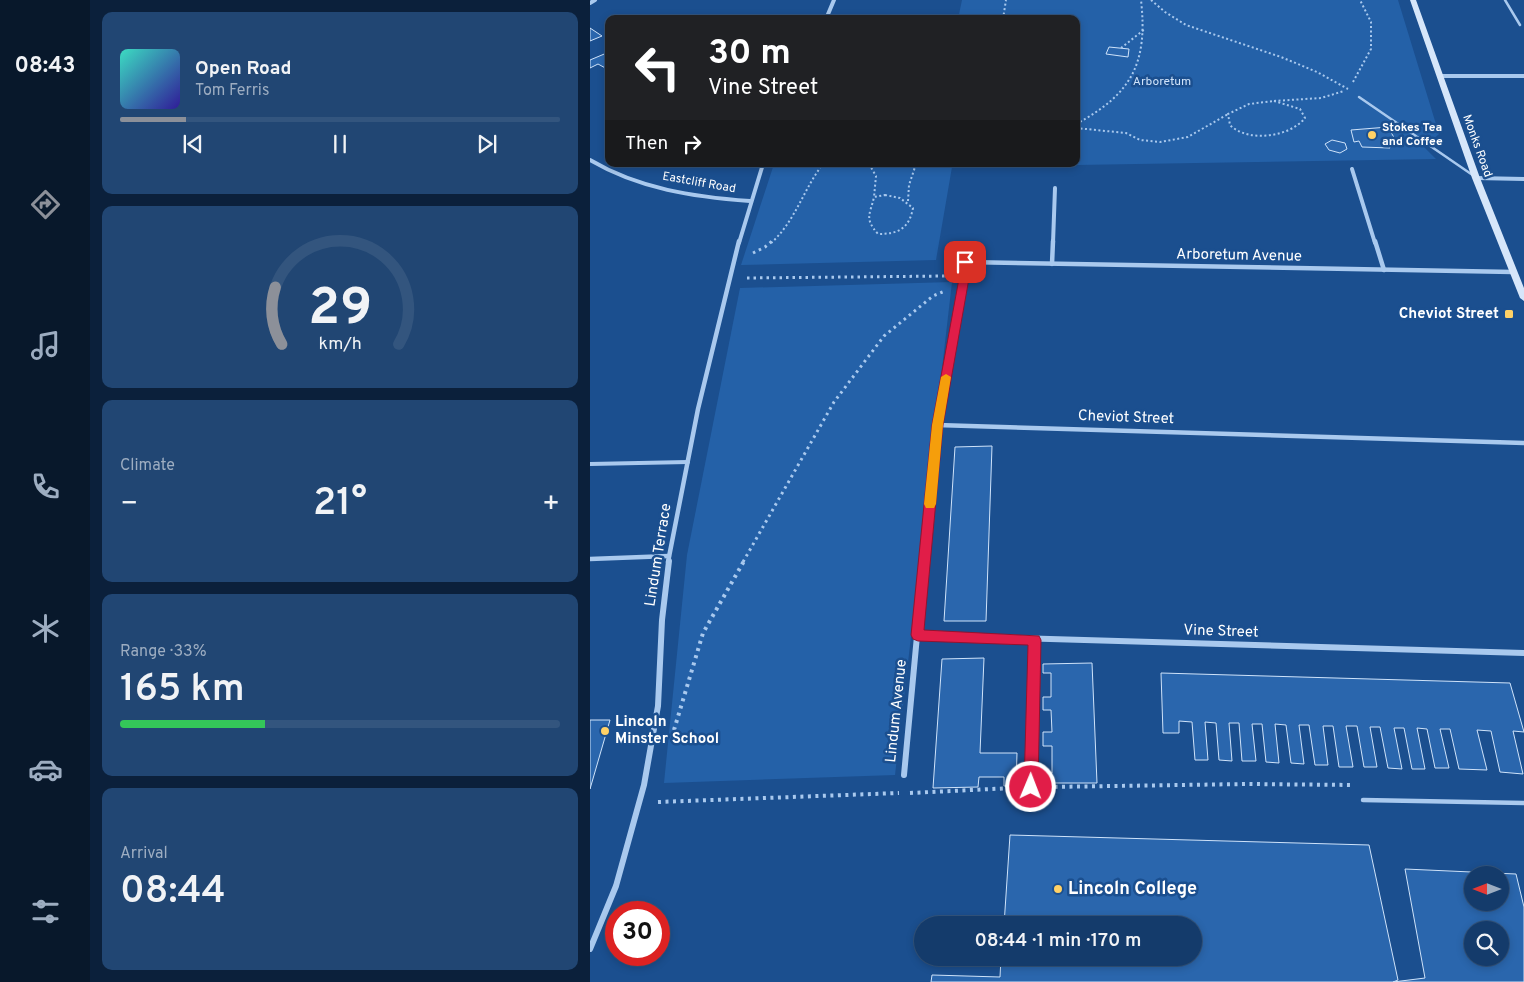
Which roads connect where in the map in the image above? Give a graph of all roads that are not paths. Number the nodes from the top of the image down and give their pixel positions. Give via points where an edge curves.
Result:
1 (595, 0) edge
2 (834, 0) edge
3 (1413, 0) edge
4 (1505, 0) edge
5 (590, 3) edge
6 (828, 15) edge
7 (1520, 25) dead end
8 (1439, 76) junction
9 (1524, 76) edge
10 (1359, 96) road end
11 (590, 160) edge
12 (762, 167) edge
13 (1352, 168) dead end
14 (1476, 178) junction
15 (1524, 179) edge
16 (1055, 188) dead end
17 (750, 201) junction
18 (965, 262) joint
19 (1052, 264) junction
20 (1384, 270) junction
21 (1513, 272) junction
22 (1523, 294) edge
23 (937, 425) junction
24 (1524, 443) edge
25 (688, 462) junction
26 (590, 464) edge
27 (669, 556) junction
28 (590, 559) edge
29 (918, 635) junction
30 (1034, 640) junction
31 (1524, 654) edge
32 (904, 774) dead end
33 (1031, 787) road end
34 (1363, 800) dead end
35 (1524, 803) edge
36 (590, 949) edge

1 - 5 street
2 - 6 street
3 - 8 main road, Monks Road
4 - 7 lane
8 - 9 street
8 - 14 main road, Monks Road
10 - 14 lane
11 - 17 street, Eastcliff Road via 606,171 643,184 715,199
12 - 17 street, Lindum Terrace
13 - 20 street
14 - 15 street
14 - 21 main road, Monks Road
16 - 19 street
17 - 25 street, Lindum Terrace via 733,261
18 - 19 street, Arboretum Avenue
18 - 23 street, Lindum Avenue
19 - 20 street, Arboretum Avenue
20 - 21 street, Arboretum Avenue
21 - 22 main road, Monks Road
23 - 24 street, Cheviot Street
23 - 29 street, Lindum Avenue
25 - 26 lane
25 - 27 street, Lindum Terrace
27 - 28 street
27 - 36 street, Lindum Terrace via 658,706 644,785 616,886
29 - 30 street, Vine Street
29 - 32 street, Lindum Avenue
30 - 31 street, Vine Street
30 - 33 street
34 - 35 lane

